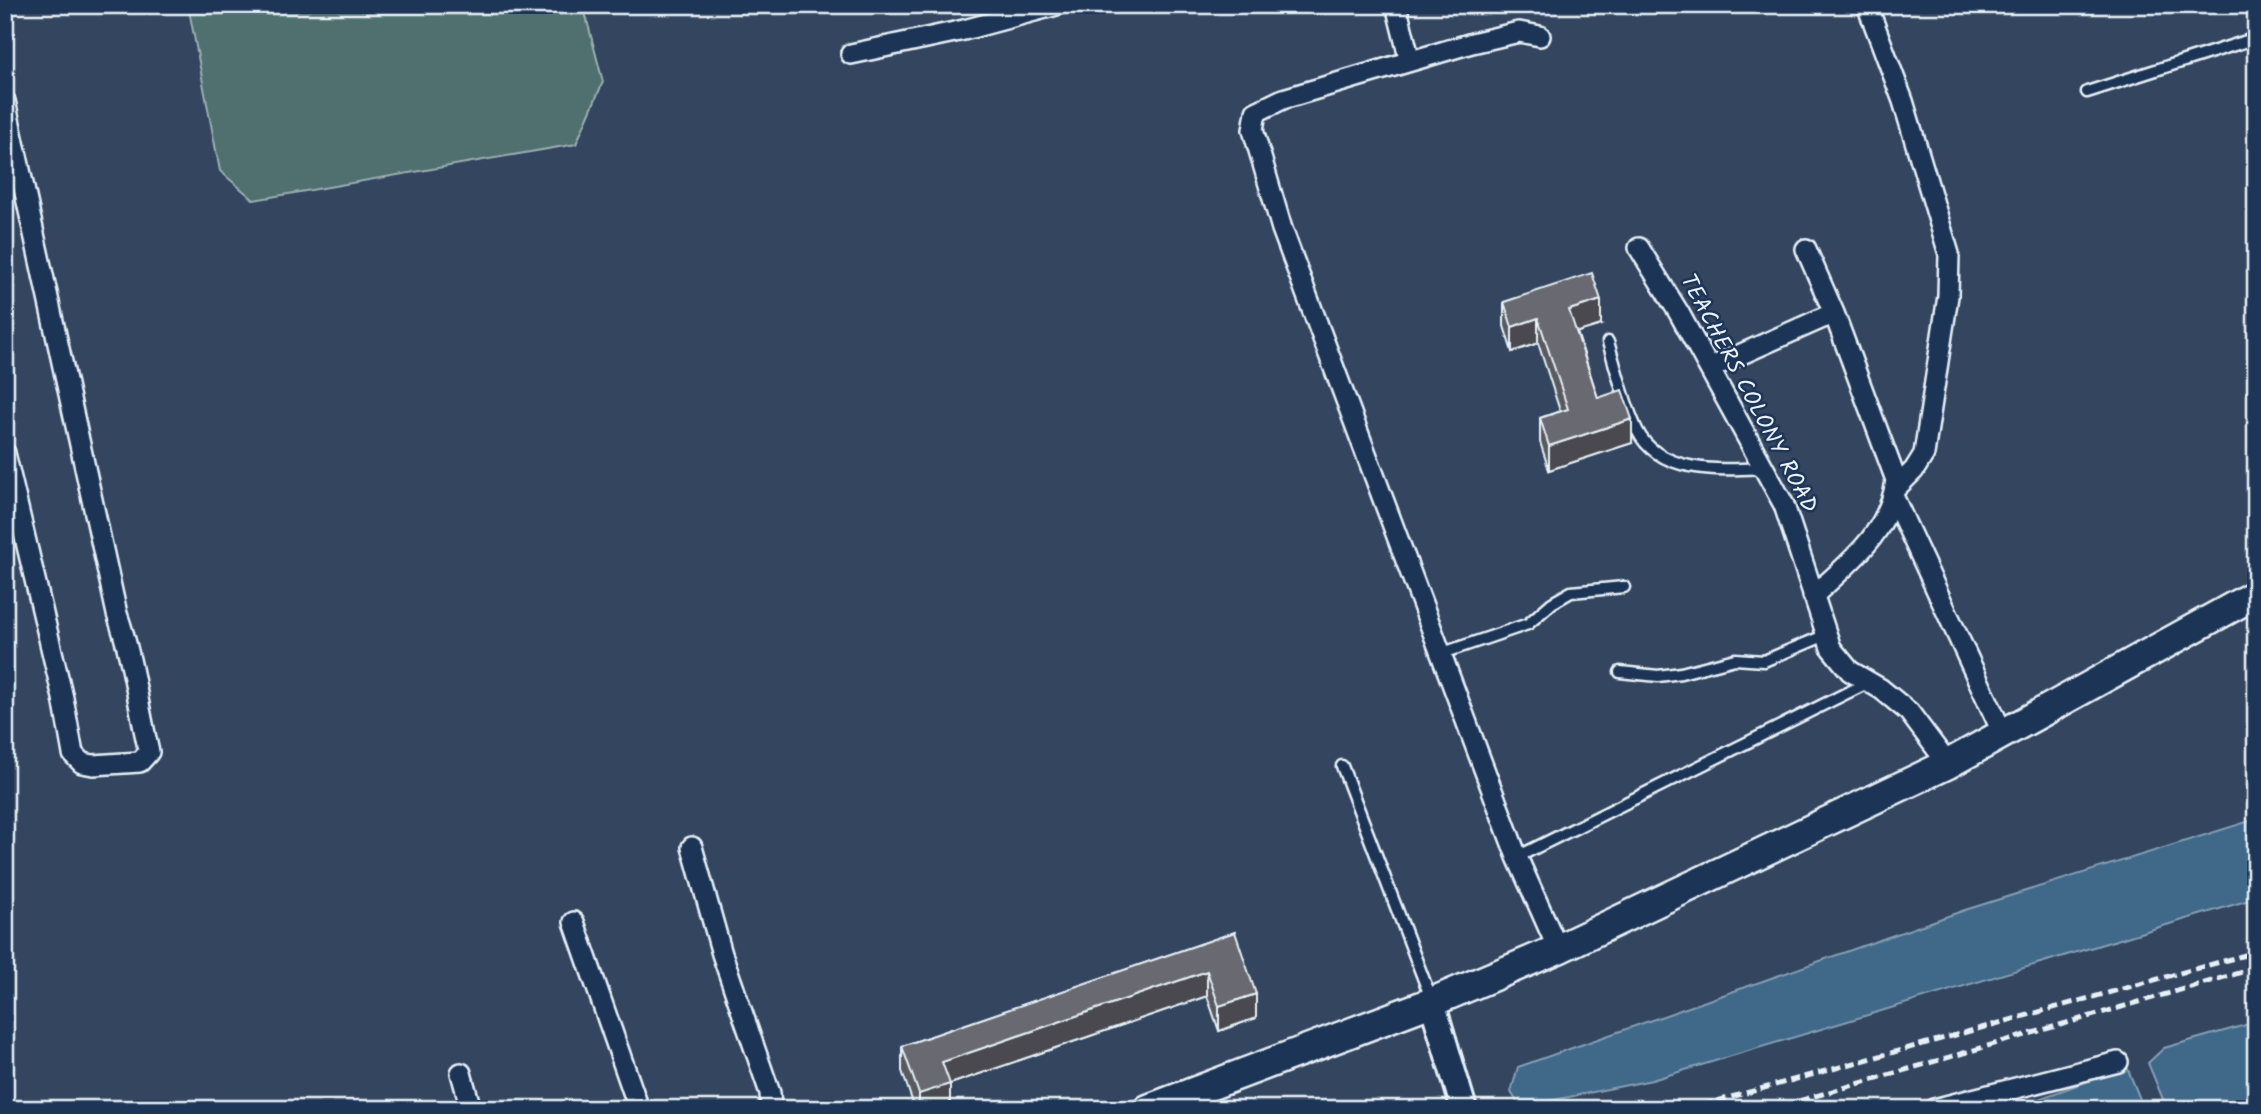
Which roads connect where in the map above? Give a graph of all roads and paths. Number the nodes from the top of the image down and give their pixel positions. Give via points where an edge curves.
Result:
1 (1058, 5) edge
2 (1396, 5) edge
3 (1867, 5) edge
4 (1540, 36) dead end
5 (2256, 38) edge
6 (851, 54) dead end
7 (1410, 61) junction
8 (2087, 92) dead end
9 (5, 102) edge
10 (1639, 248) dead end
11 (1806, 249) dead end
12 (1834, 313) junction
13 (1608, 342) dead end
14 (1710, 368) junction
15 (5, 453) edge
16 (1764, 468) junction
17 (1895, 494) junction
18 (1624, 587) dead end
19 (2256, 594) edge
20 (1813, 596) junction
21 (1826, 635) junction
22 (1443, 653) junction
23 (1620, 673) dead end
24 (1869, 682) junction
25 (2003, 734) junction
26 (1948, 764) junction
27 (1342, 766) dead end
28 (692, 847) dead end
29 (1517, 857) junction
30 (574, 922) dead end
31 (1558, 949) junction
32 (1432, 1002) junction
33 (2118, 1062) dead end
34 (461, 1073) dead end
35 (471, 1109) edge
36 (639, 1109) edge
37 (771, 1109) edge
38 (1148, 1109) edge
39 (1464, 1109) edge
40 (1934, 1109) edge

1 - 6 street
2 - 7 street
3 - 17 street via 1903,101 1950,264 1924,454
4 - 7 street via 1519,32
5 - 8 lane
7 - 22 street via 1263,107 1256,112 1253,130 1282,229
9 - 15 street via 117,614 134,666 149,752 140,762 93,765 82,763 73,754
10 - 14 street, TEACHERS COLONY ROAD
11 - 12 street
12 - 14 street
12 - 17 street via 1894,469
13 - 16 lane via 1637,429 1657,453 1678,464 1698,467
14 - 16 street, TEACHERS COLONY ROAD
16 - 20 street, TEACHERS COLONY ROAD via 1794,530
17 - 20 street via 1881,526 1861,552
17 - 25 street
18 - 22 lane via 1571,592 1528,624
19 - 25 main road
20 - 21 street, TEACHERS COLONY ROAD
21 - 23 lane via 1764,662 1735,659 1658,676
21 - 24 street, TEACHERS COLONY ROAD via 1830,648 1850,671
22 - 29 street
24 - 26 street, TEACHERS COLONY ROAD via 1909,712
24 - 29 lane
25 - 26 main road
26 - 31 main road
27 - 32 lane
28 - 37 street via 722,954 770,1093
29 - 31 street
30 - 36 street
31 - 32 main road
32 - 38 main road
32 - 39 street
33 - 40 street
34 - 35 street

